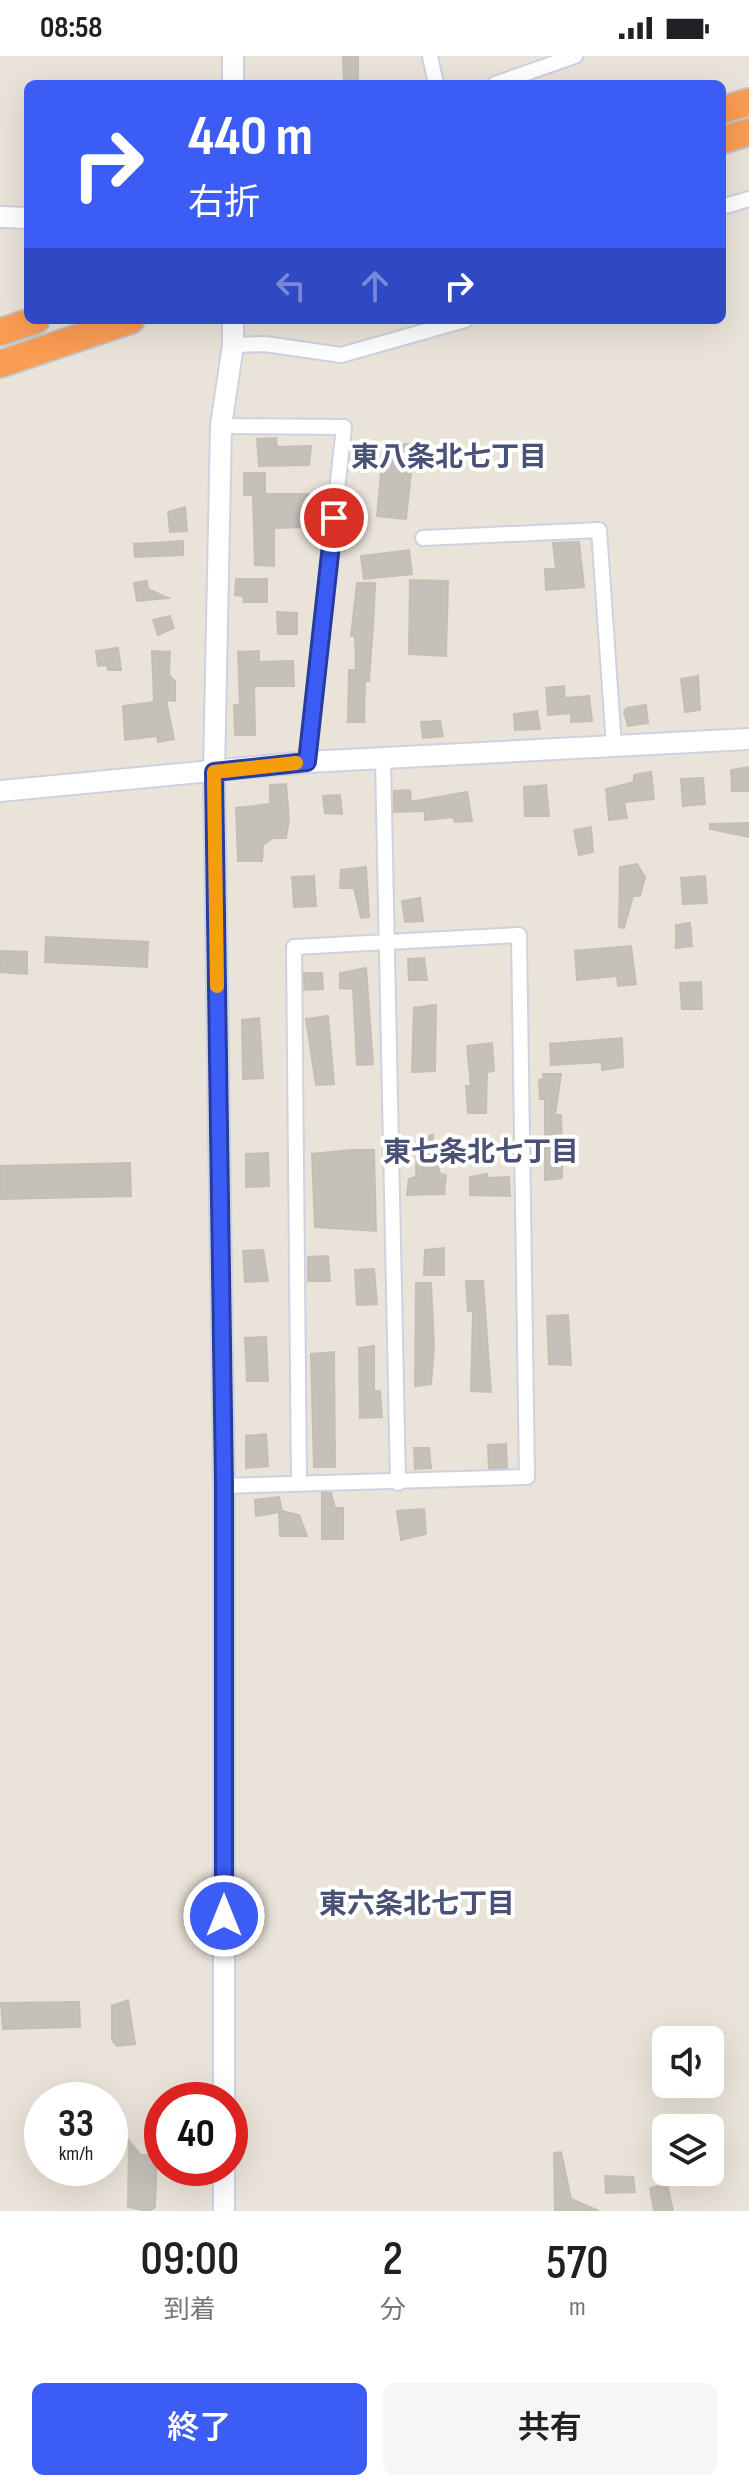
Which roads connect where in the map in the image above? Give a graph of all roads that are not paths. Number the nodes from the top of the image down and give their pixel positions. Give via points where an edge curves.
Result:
1 (233, 56) edge
2 (430, 56) edge
3 (575, 56) edge
4 (233, 80) edge
5 (435, 80) edge
6 (506, 80) edge
7 (749, 102) edge
8 (726, 109) edge
9 (749, 132) edge
10 (726, 139) edge
11 (749, 199) edge
12 (726, 206) edge
13 (0, 217) edge
14 (24, 218) edge
15 (24, 324) edge
16 (118, 324) edge
17 (233, 324) edge
18 (451, 324) edge
19 (0, 332) edge
20 (233, 345) junction
21 (0, 364) edge
22 (221, 426) junction
23 (423, 538) dead end
24 (749, 739) edge
25 (614, 746) junction
26 (383, 760) junction
27 (307, 762) junction
28 (214, 772) junction
29 (0, 791) edge
30 (385, 942) junction
31 (398, 1483) junction
32 (299, 1484) junction
33 (224, 1486) junction
34 (224, 2082) edge
35 (224, 2186) edge
36 (224, 2211) edge

1 - 4 street
2 - 5 street
3 - 6 street
7 - 8 highway
9 - 10 highway
11 - 12 street
13 - 14 street
15 - 19 highway
16 - 21 highway
17 - 20 street
18 - 20 street via 341,355
20 - 22 street
22 - 27 street via 344,427
22 - 28 street
23 - 25 street via 599,530
24 - 25 street
25 - 26 street
26 - 27 street
26 - 30 street
27 - 28 street
28 - 29 street
28 - 33 street
30 - 31 street
30 - 31 street via 519,935 527,1477
30 - 32 street via 294,947
31 - 32 street
32 - 33 street
33 - 34 street
35 - 36 street

